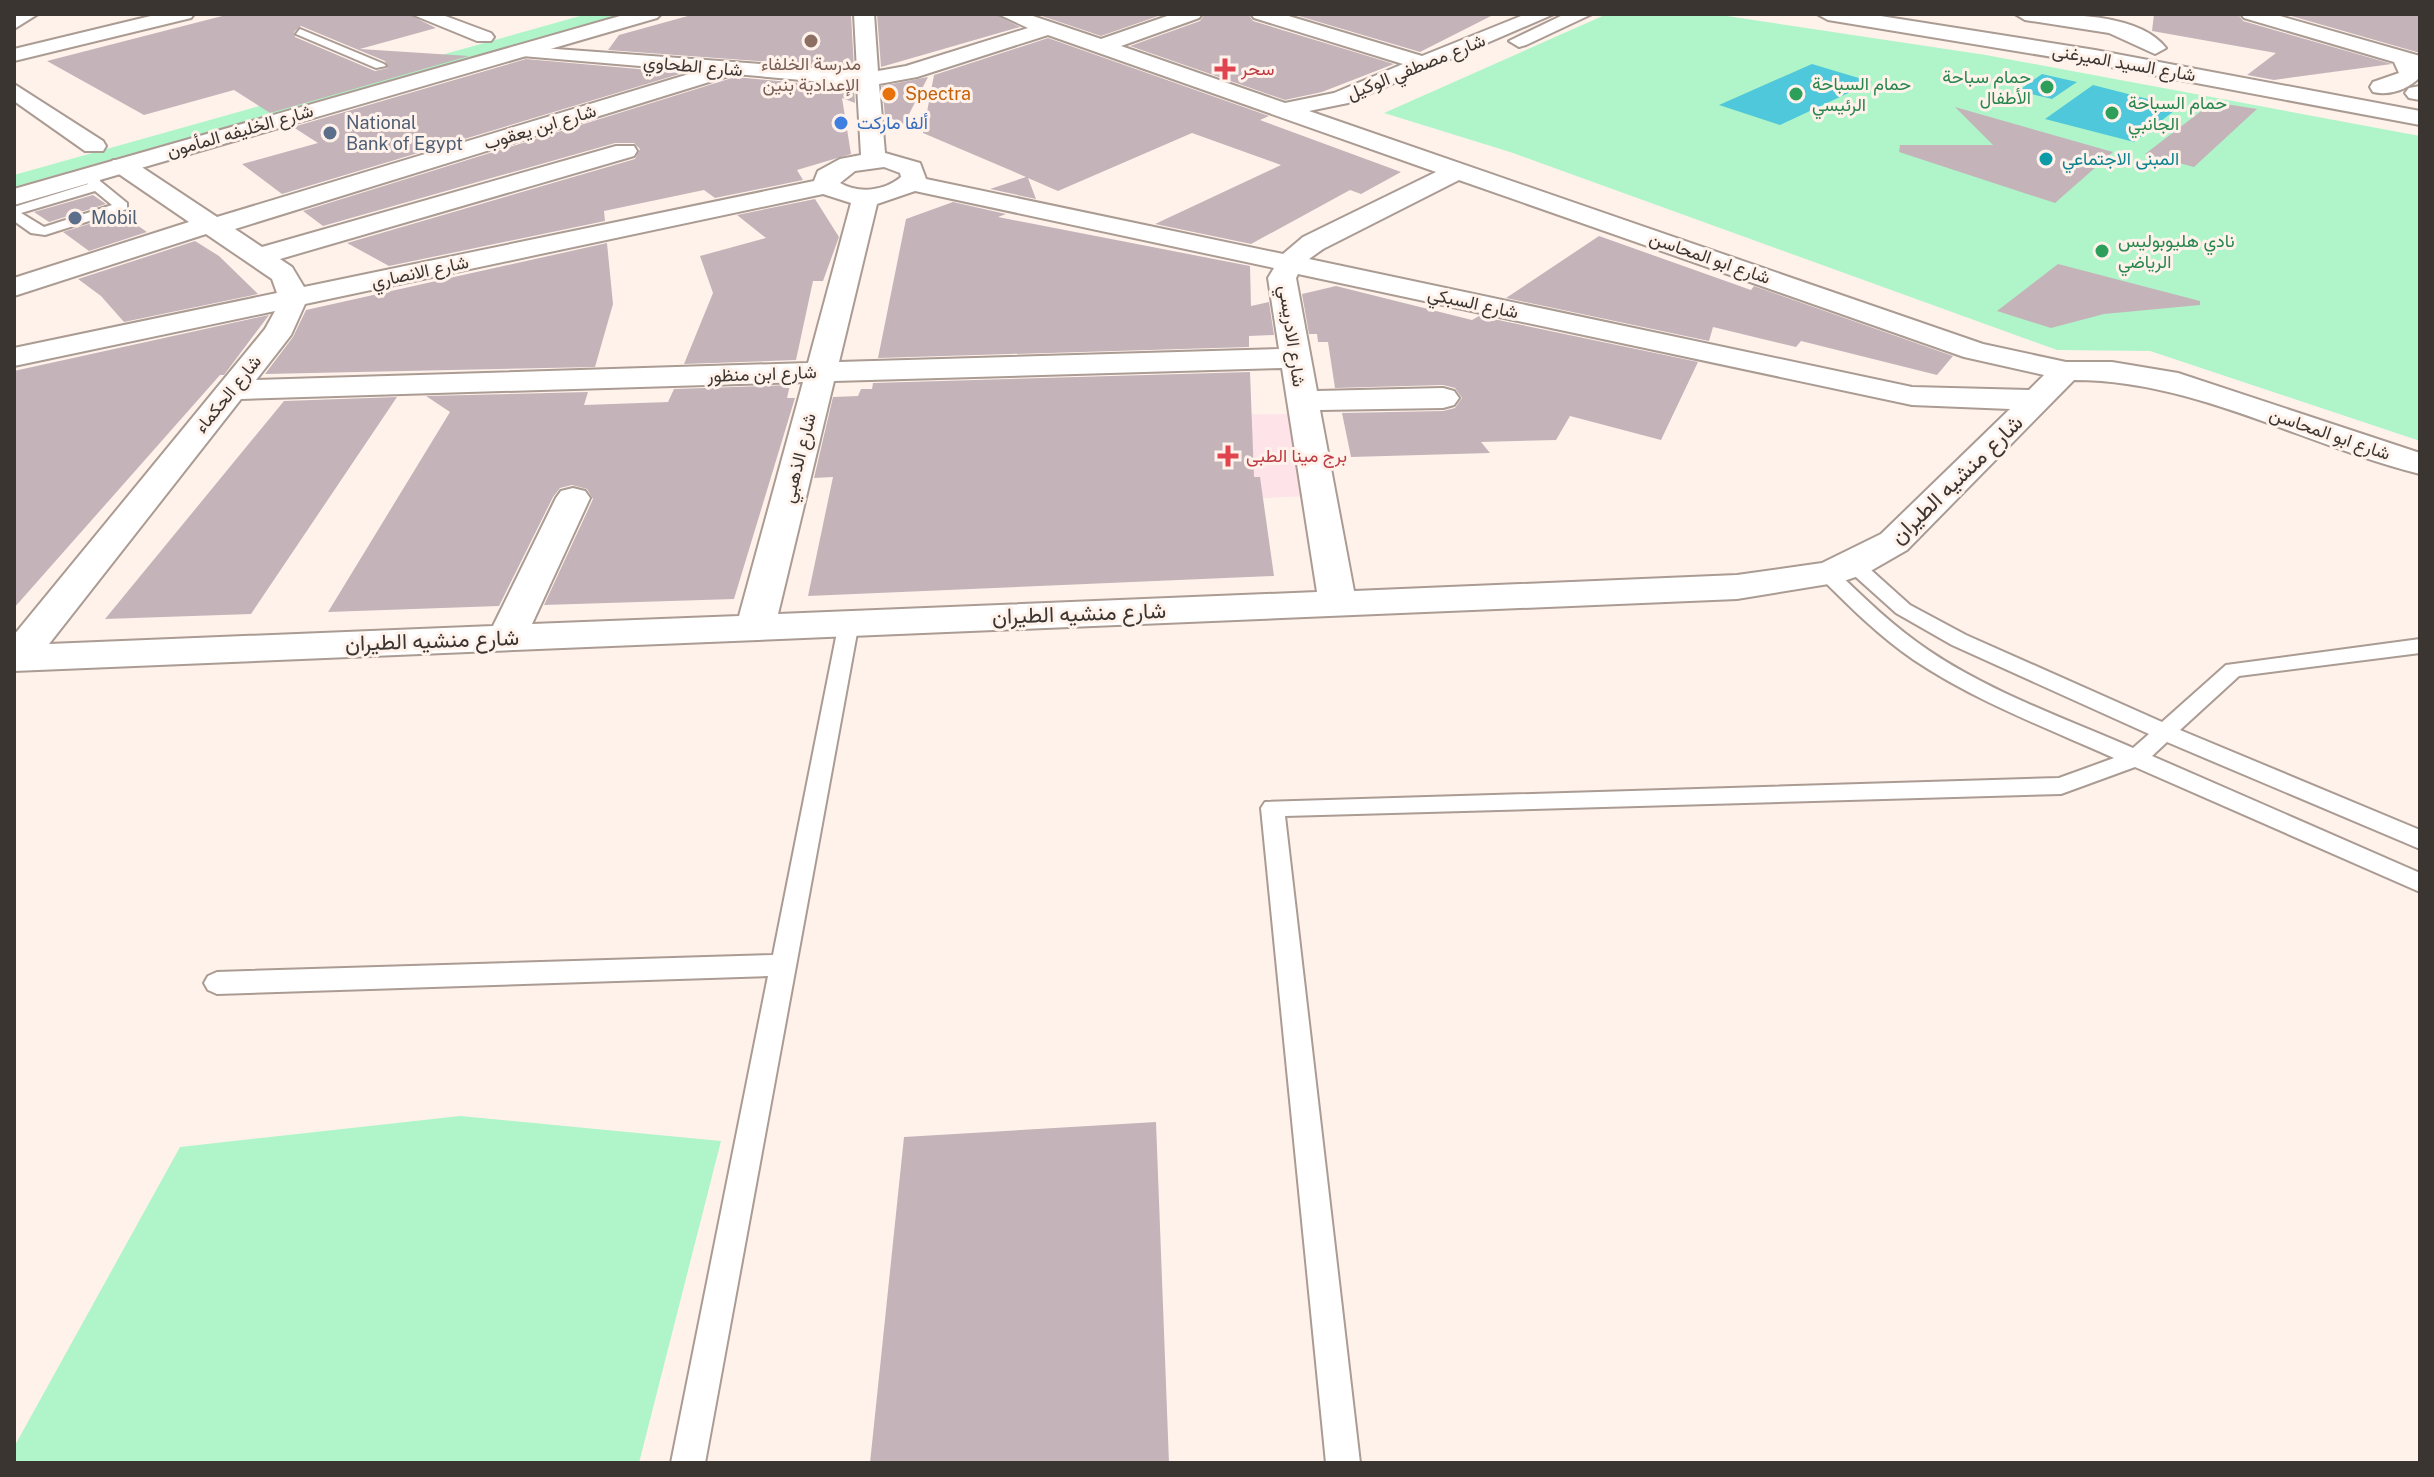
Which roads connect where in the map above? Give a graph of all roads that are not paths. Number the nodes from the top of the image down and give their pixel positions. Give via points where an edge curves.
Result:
1 (28, 14) edge
2 (184, 14) edge
3 (421, 14) edge
4 (566, 14) edge
5 (650, 14) edge
6 (864, 14) edge
7 (1008, 14) edge
8 (1192, 14) edge
9 (1261, 14) edge
10 (1544, 14) edge
11 (1582, 14) edge
12 (1828, 14) edge
13 (1945, 14) edge
14 (2025, 14) edge
15 (2251, 14) edge
16 (2141, 19) dead end
17 (14, 23) edge
18 (1049, 28) junction
19 (2111, 29) junction
20 (300, 32) dead end
21 (484, 37) junction
22 (1102, 46) junction
23 (2155, 48) junction
24 (439, 50) dead end
25 (522, 50) junction
26 (14, 55) edge
27 (410, 58) dead end
28 (2411, 60) edge
29 (1425, 64) junction
30 (380, 66) junction
31 (730, 69) junction
32 (343, 77) dead end
33 (868, 79) junction
34 (2359, 83) junction
35 (14, 91) edge
36 (2419, 93) edge
37 (1285, 109) junction
38 (2420, 118) edge
39 (1343, 130) junction
40 (94, 146) junction
41 (625, 151) dead end
42 (63, 154) dead end
43 (873, 160) junction
44 (108, 166) junction
45 (1459, 170) junction
46 (911, 183) junction
47 (827, 186) junction
48 (14, 197) edge
49 (866, 197) junction
50 (14, 213) edge
51 (211, 226) junction
52 (257, 257) junction
53 (1289, 264) junction
54 (14, 287) edge
55 (293, 299) junction
56 (14, 357) edge
57 (1294, 358) junction
58 (2066, 371) junction
59 (821, 372) junction
60 (231, 390) junction
61 (1443, 398) dead end
62 (2037, 399) junction
63 (1302, 401) junction
64 (2420, 464) edge
65 (573, 498) dead end
66 (1841, 570) junction
67 (1337, 602) junction
68 (849, 622) junction
69 (756, 626) junction
70 (507, 637) junction
71 (2420, 646) edge
72 (16, 658) edge
73 (2162, 731) junction
74 (2136, 758) junction
75 (2420, 840) edge
76 (2420, 883) edge
77 (784, 965) junction
78 (217, 983) dead end
79 (688, 1463) edge
80 (1343, 1463) edge

1 - 17 street
2 - 26 street
3 - 21 street
4 - 21 main road
5 - 25 main road, شارع الخليفه المأمون
6 - 33 street
7 - 18 street, شارع ابو المحاسن
8 - 22 street
9 - 29 street
10 - 29 street, شارع مصطفي الوكيل
11 - 39 street, شارع مصطفي الوكيل via 1359,109
12 - 38 main road, شارع السيد الميرغنى
13 - 23 main road, شارع السيد الميرغنى
14 - 19 street, شارع السيد الميرغنى
15 - 28 street
16 - 19 street
18 - 22 street, شارع ابو المحاسن
18 - 33 street, شارع الطحاوي via 909,72
19 - 23 street, شارع السيد الميرغنى via 2138,36
20 - 30 lane
21 - 24 main road
22 - 37 street, شارع ابو المحاسن
23 - 34 main road, شارع السيد الميرغنى
25 - 31 street, شارع الطحاوي
25 - 44 main road, شارع الخليفه المأمون
27 - 30 main road
28 - 34 street via 2411,74 2402,82
29 - 37 street, شارع مصطفي الوكيل via 1333,101
30 - 32 main road
31 - 33 street, شارع الطحاوي
31 - 51 street, شارع ابن يعقوب
33 - 43 street
34 - 36 main road, شارع السيد الميرغنى
35 - 40 street
37 - 39 street, شارع ابو المحاسن
39 - 45 street, شارع ابو المحاسن
40 - 42 main road, شارع الخليفه المأمون
40 - 44 main road, شارع الخليفه المأمون
41 - 52 street
43 - 46 street via 911,168
43 - 47 street via 832,172
44 - 48 main road, شارع الخليفه المأمون
44 - 50 lane
44 - 50 lane via 122,206 45,231
44 - 51 street
45 - 53 street, شارع الادريسي via 1313,243
45 - 58 street, شارع ابو المحاسن via 1975,351
46 - 49 street
46 - 53 street, شارع السبكي
47 - 49 street via 837,193
47 - 55 street, شارع الانصاري
49 - 59 street, شارع الذهبي
51 - 52 street
51 - 54 street, شارع ابن يعقوب
52 - 55 street via 288,281
53 - 57 street, شارع الادريسي via 1282,286
53 - 62 street, شارع السبكي via 1912,396
55 - 56 street, شارع الانصاري
55 - 60 street, شارع الحكماء via 284,322
57 - 59 street, شارع ابن منظور
57 - 63 street, شارع الادريسي
58 - 62 street, شارع منشيه الطيران
58 - 64 street, شارع ابو المحاسن via 2112,371 2167,380
59 - 60 street, شارع ابن منظور
59 - 69 street, شارع الذهبي
60 - 72 street, شارع الحكماء
61 - 63 street
62 - 66 street, شارع منشيه الطيران via 1894,542
63 - 67 street, شارع الادريسي
65 - 70 street
66 - 67 street, شارع منشيه الطيران via 1747,586
66 - 73 lane via 1948,634
66 - 74 lane via 1866,611 1921,655 1990,694
67 - 68 street, شارع منشيه الطيران
68 - 69 street, شارع منشيه الطيران
68 - 77 lane
69 - 70 street, شارع منشيه الطيران
70 - 72 street, شارع منشيه الطيران
71 - 73 lane via 2233,670
73 - 74 lane
73 - 75 lane
74 - 76 lane
74 - 80 lane via 2061,786 1273,808
77 - 78 lane
77 - 79 lane

